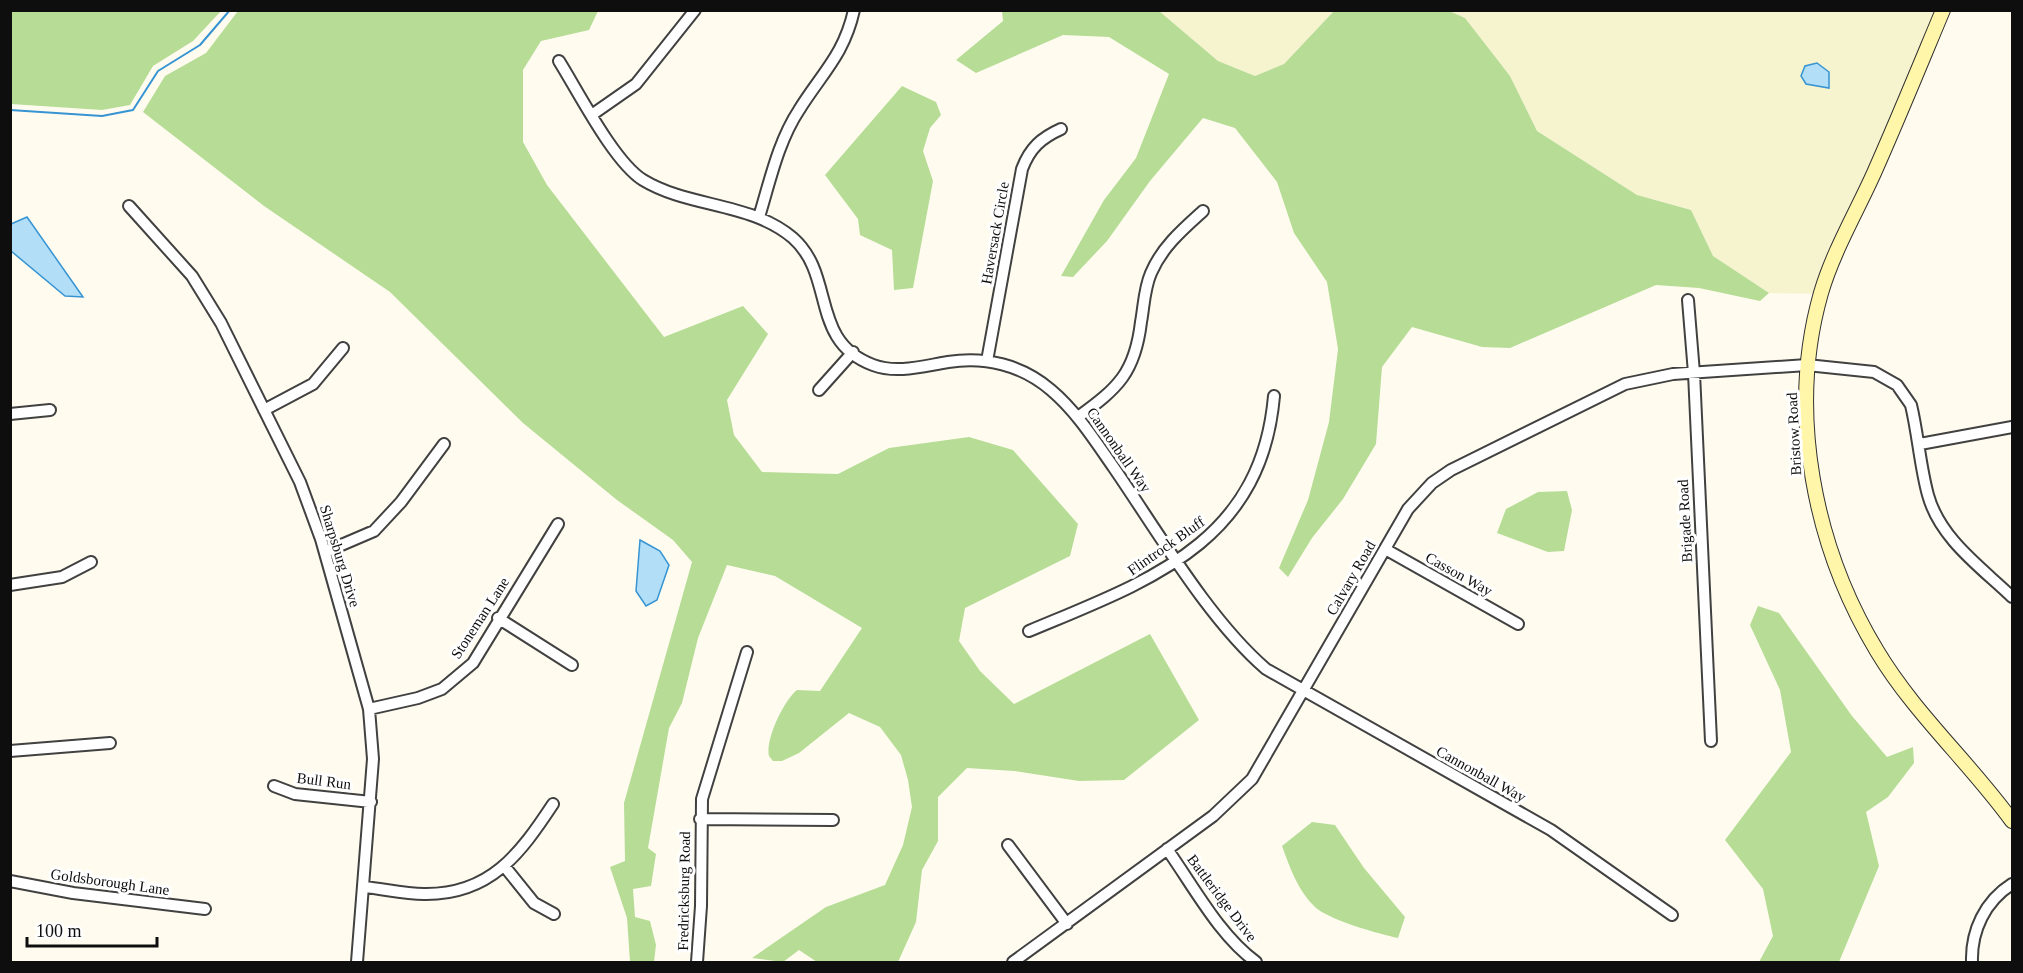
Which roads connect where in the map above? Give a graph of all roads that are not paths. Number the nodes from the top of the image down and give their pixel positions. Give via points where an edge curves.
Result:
1 (695, 10) edge
2 (854, 10) edge
3 (1943, 10) edge
4 (559, 61) dead end
5 (593, 114) junction
6 (1061, 129) dead end
7 (129, 206) dead end
8 (1203, 211) dead end
9 (759, 217) junction
10 (1688, 300) dead end
11 (343, 348) dead end
12 (853, 352) junction
13 (987, 361) junction
14 (1808, 365) junction
15 (1694, 373) junction
16 (819, 390) dead end
17 (1274, 396) dead end
18 (50, 410) dead end
19 (264, 410) junction
20 (10, 414) edge
21 (1078, 417) junction
22 (2013, 427) edge
23 (444, 444) dead end
24 (1920, 444) junction
25 (558, 524) dead end
26 (1385, 549) junction
27 (325, 552) junction
28 (1178, 560) junction
29 (91, 562) dead end
30 (10, 585) edge
31 (2013, 597) edge
32 (498, 618) junction
33 (1518, 624) dead end
34 (1029, 631) dead end
35 (747, 652) dead end
36 (572, 665) dead end
37 (1304, 691) junction
38 (369, 709) junction
39 (1711, 741) dead end
40 (110, 743) dead end
41 (10, 751) edge
42 (274, 786) dead end
43 (370, 802) junction
44 (553, 804) dead end
45 (700, 819) junction
46 (833, 820) dead end
47 (2013, 821) edge
48 (1008, 845) dead end
49 (1167, 849) junction
50 (505, 867) junction
51 (10, 881) edge
52 (2013, 884) edge
53 (365, 886) junction
54 (205, 909) dead end
55 (554, 914) dead end
56 (1672, 915) dead end
57 (1067, 924) junction
58 (357, 963) edge
59 (697, 963) edge
60 (1013, 963) edge
61 (1256, 963) edge
62 (1972, 963) edge

1 - 5 street via 636,84
2 - 9 street via 838,57 784,136
3 - 14 main road, Bristow Road via 1828,272
4 - 5 street, Cannonball Way
5 - 9 street, Cannonball Way via 614,151 642,180
6 - 13 street, Haversack Circle via 1036,144 1022,169
7 - 19 street, Sharpsburg Drive via 192,276 221,323
8 - 21 street via 1168,245 1151,271 1139,343 1130,369 1110,394
9 - 12 street, Cannonball Way via 803,248 818,274 829,325
10 - 15 street, Brigade Road
11 - 19 street via 313,384
12 - 13 street, Cannonball Way via 888,369
12 - 16 street
13 - 21 street, Cannonball Way via 1011,366 1041,382
14 - 15 street, Calvary Road
14 - 24 street, Calvary Road via 1874,372 1892,381 1911,405
14 - 47 main road, Bristow Road via 1813,476 1832,555 1847,595 1878,652 1907,692
15 - 26 street, Calvary Road via 1625,384 1451,470 1418,497
15 - 39 street, Brigade Road
17 - 28 street, Flintrock Bluff via 1264,452 1236,505 1208,539
18 - 20 street
19 - 27 street, Sharpsburg Drive via 300,482
21 - 28 street, Cannonball Way
22 - 24 street
23 - 27 street via 395,510 374,531
24 - 31 street, Calvary Road via 1928,495 1940,522 1956,543
25 - 32 street, Stoneman Lane
26 - 33 street, Casson Way
26 - 37 street, Calvary Road
27 - 38 street, Sharpsburg Drive
28 - 34 street, Flintrock Bluff via 1138,585
28 - 37 street, Cannonball Way via 1244,650 1266,669
29 - 30 street via 62,577
32 - 36 street
32 - 38 street, Stoneman Lane via 473,663 442,689
35 - 45 street, Fredricksburg Road via 708,772
37 - 49 street, Calvary Road via 1252,779 1213,816
37 - 56 street, Cannonball Way via 1551,830
38 - 43 street, Sharpsburg Drive via 373,759
40 - 41 street
42 - 43 street, Bull Run via 295,794
43 - 53 street, Sharpsburg Drive
44 - 50 street via 527,844
45 - 46 street
45 - 59 street, Fredricksburg Road
48 - 57 street
49 - 57 street, Calvary Road
49 - 61 street, Battleridge Drive via 1215,917
50 - 53 street via 475,884 444,894
50 - 55 street via 534,903
51 - 54 street, Goldsborough Lane
52 - 62 street via 1999,894 1980,919 1971,950
53 - 58 street, Sharpsburg Drive
57 - 60 street, Calvary Road

